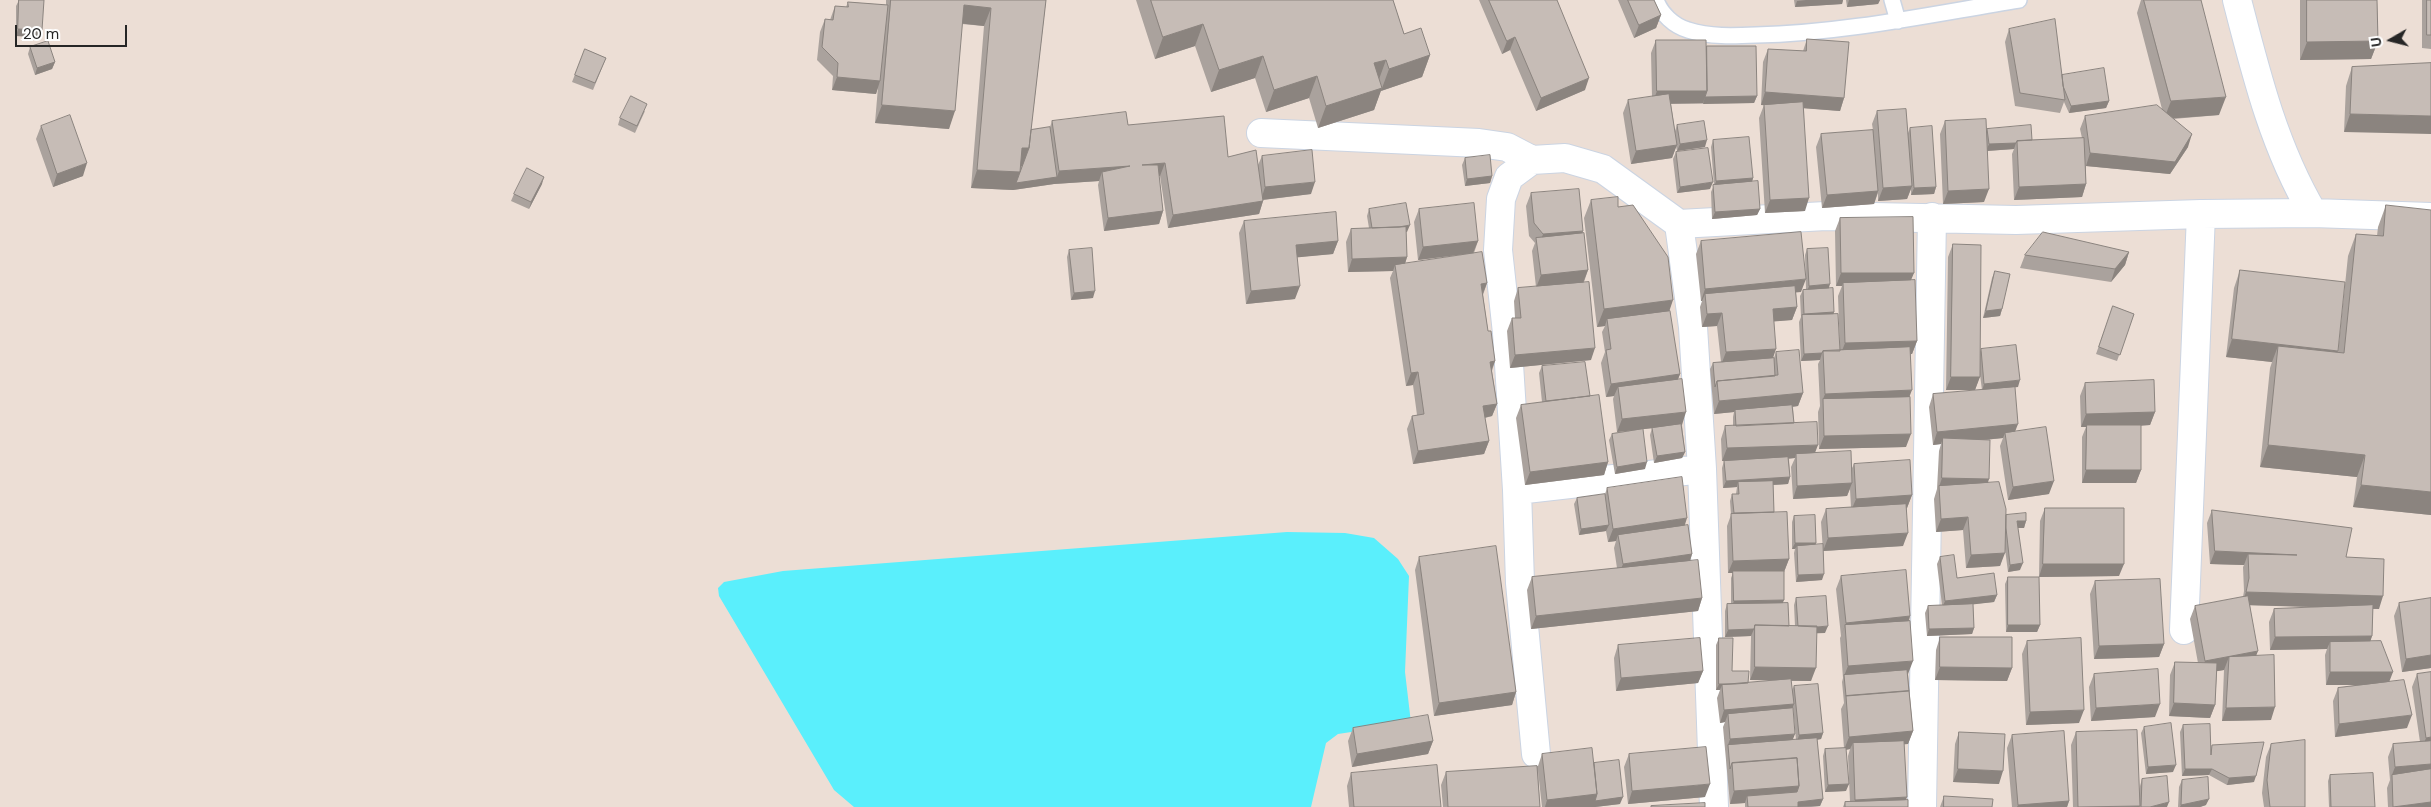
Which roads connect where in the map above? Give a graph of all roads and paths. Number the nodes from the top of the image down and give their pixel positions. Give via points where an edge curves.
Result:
1 (1656, 0) edge
2 (1892, 0) edge
3 (2019, 0) edge
4 (2237, 0) edge
5 (1988, 2) edge
6 (1898, 21) junction
7 (1260, 133) dead end
8 (1532, 160) junction
9 (2313, 213) junction
10 (2201, 214) junction
11 (1932, 217) junction
12 (2431, 217) edge
13 (1678, 224) junction
14 (1702, 469) junction
15 (1517, 490) junction
16 (2184, 630) dead end
17 (1536, 754) dead end
18 (1714, 807) edge
19 (1922, 807) edge

1 - 6 lane via 1669,20 1687,30 1716,36 1790,34
2 - 6 lane
3 - 5 lane
4 - 9 street via 2258,84 2280,149 2294,182
5 - 6 lane
7 - 8 street via 1479,143 1507,147
8 - 13 street via 1565,158 1603,168
8 - 15 street via 1509,177 1501,199 1498,250
9 - 10 street
9 - 12 street
10 - 11 street via 2016,220
10 - 16 street
11 - 13 street via 1826,216
11 - 19 street
13 - 14 street via 1693,327
14 - 15 street
14 - 18 street
15 - 17 street via 1520,582

